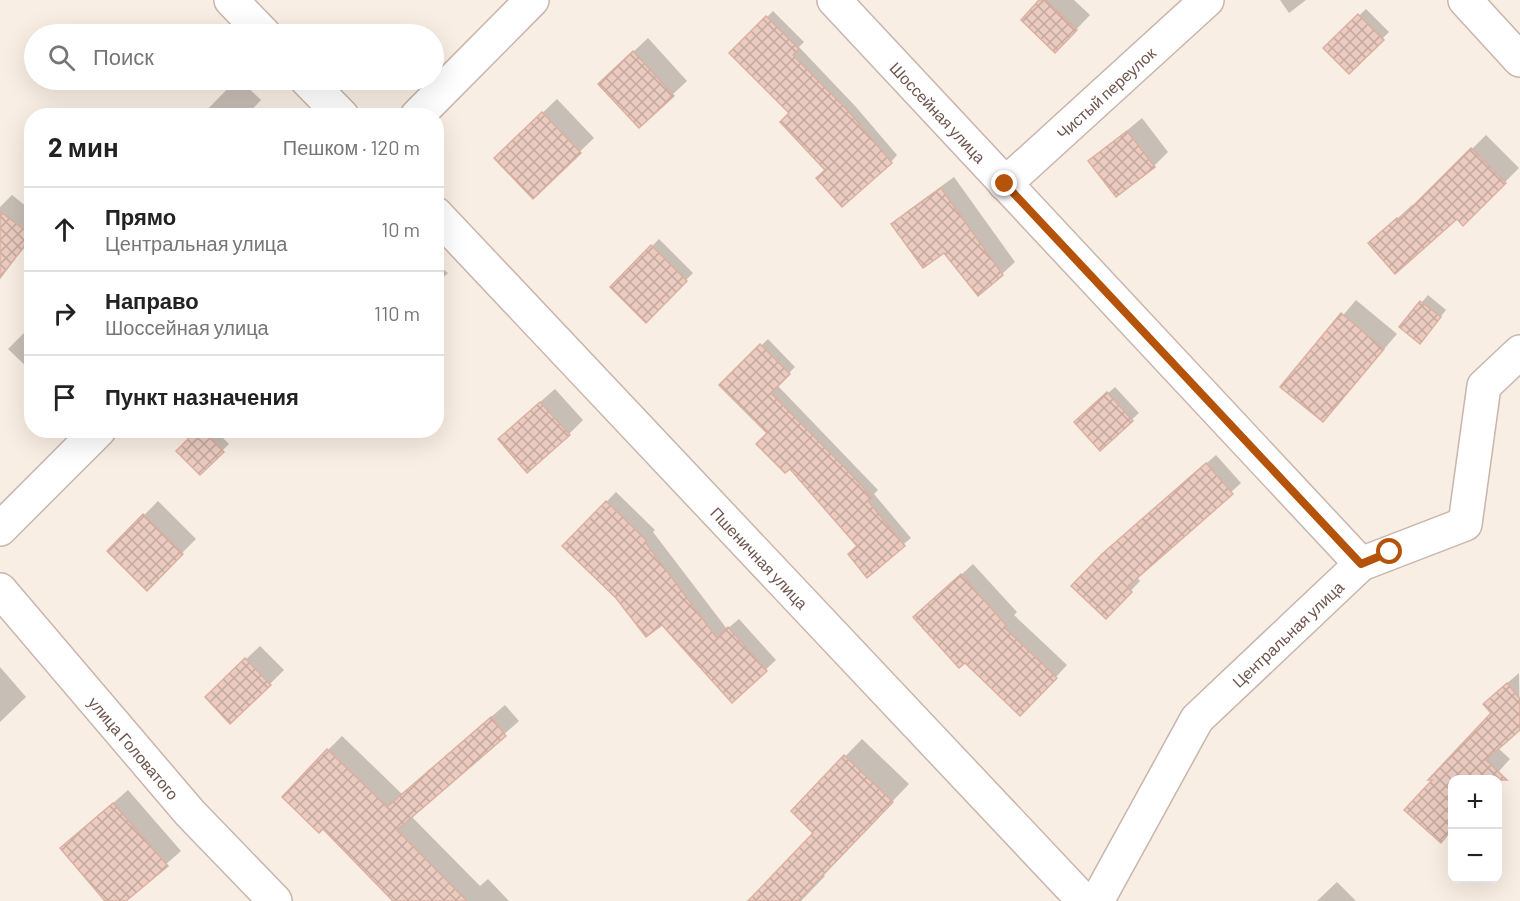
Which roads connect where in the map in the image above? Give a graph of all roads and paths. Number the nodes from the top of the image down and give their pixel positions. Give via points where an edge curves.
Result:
1 (231, 0) edge
2 (532, 0) edge
3 (834, 0) edge
4 (1207, 0) edge
5 (1465, 0) edge
6 (254, 24) edge
7 (1520, 60) edge
8 (444, 89) edge
9 (317, 90) edge
10 (443, 90) edge
11 (334, 108) edge
12 (425, 108) edge
13 (1005, 184) junction
14 (444, 222) edge
15 (1520, 352) edge
16 (91, 438) edge
17 (0, 529) edge
18 (1361, 564) junction
19 (0, 590) edge
20 (275, 901) edge
21 (1084, 901) edge
22 (1097, 901) edge

1 - 6 street
2 - 8 street
3 - 13 street, Шоссейная улица
4 - 13 street, Чистый переулок
5 - 7 street
9 - 11 street
10 - 12 street
13 - 18 street, Шоссейная улица
14 - 21 street, Пшеничная улица
15 - 18 street, Центральная улица via 1484,386 1465,524
16 - 17 street
18 - 22 street, Центральная улица via 1197,719
19 - 20 street, улица Головатого via 190,813

